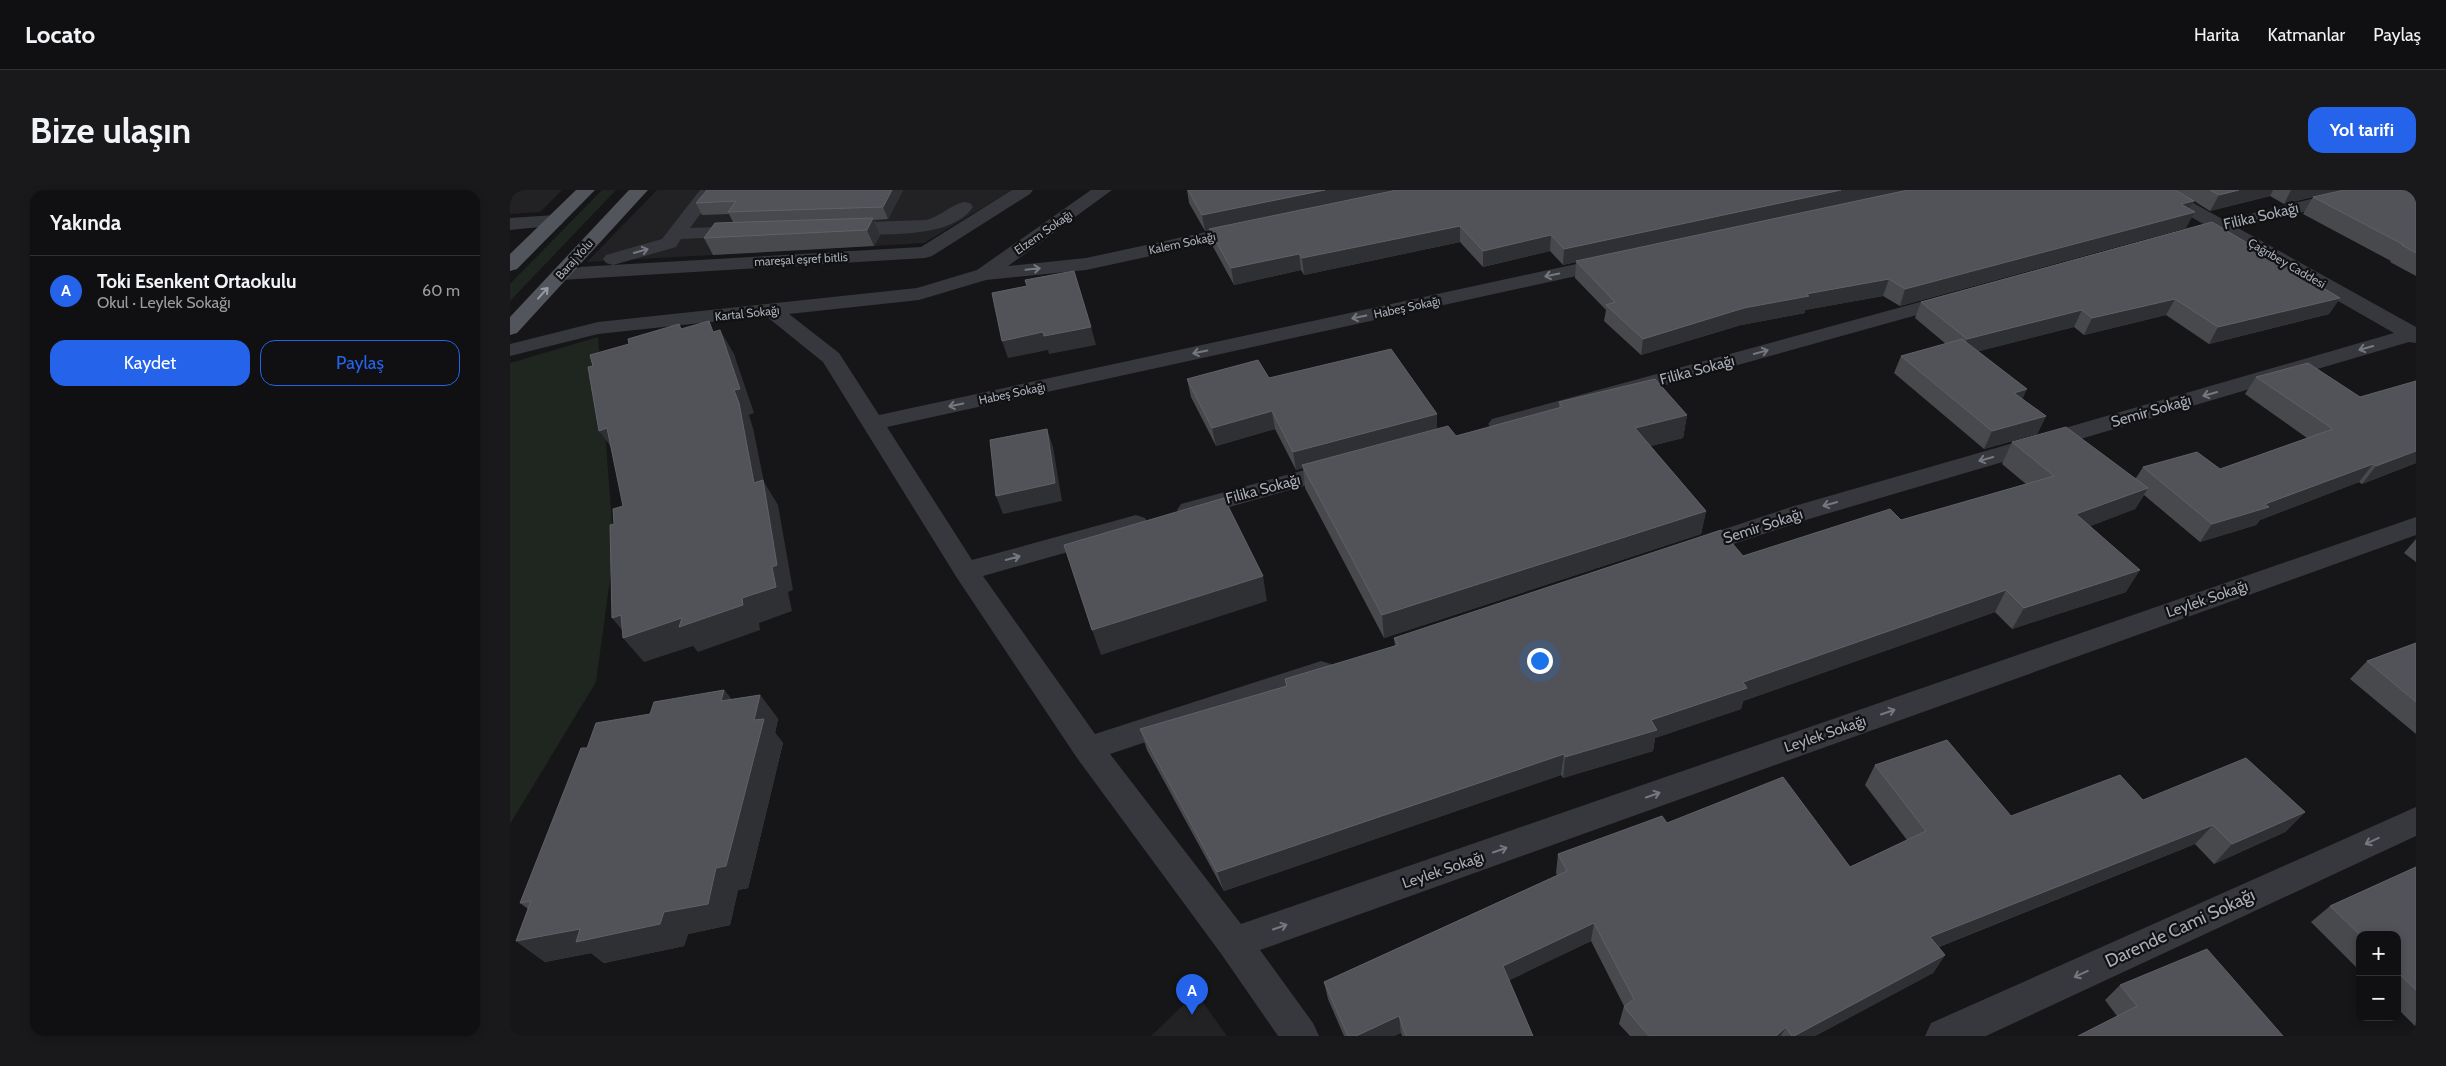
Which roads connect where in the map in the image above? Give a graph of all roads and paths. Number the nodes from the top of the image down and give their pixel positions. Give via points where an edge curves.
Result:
1 (586, 190) edge
2 (638, 190) edge
3 (709, 190) edge
4 (1024, 190) edge
5 (1103, 190) edge
6 (2157, 190) edge
7 (2371, 190) edge
8 (981, 196) dead end
9 (554, 221) junction
10 (510, 224) edge
11 (1261, 226) edge
12 (2220, 226) junction
13 (821, 230) edge
14 (763, 232) edge
15 (676, 234) junction
16 (2163, 242) edge
17 (1634, 258) edge
18 (510, 265) edge
19 (561, 274) junction
20 (984, 274) junction
21 (1971, 294) edge
22 (771, 310) junction
23 (510, 329) edge
24 (2415, 335) edge
25 (510, 350) edge
26 (873, 423) junction
27 (1483, 429) edge
28 (1359, 463) edge
29 (2416, 526) edge
30 (1669, 556) edge
31 (966, 571) junction
32 (1341, 665) edge
33 (1088, 749) junction
34 (2416, 821) edge
35 (1234, 944) junction
36 (1300, 1036) edge
37 (1944, 1036) edge

1 - 9 main road
2 - 19 main road, Baraj Yolu
3 - 15 street
4 - 19 street, mareşal eşref bitlis via 925,252
5 - 20 street, Elzem Sokağı
6 - 12 street, Çağrıbey Caddesi
7 - 12 street, Filika Sokağı
8 - 13 street via 935,224
9 - 10 street
9 - 18 main road
20 -> 11 street, Kalem Sokağı via 1086,264
12 - 16 street, Filika Sokağı
12 - 24 street, Çağrıbey Caddesi
14 - 15 street
19 -> 15 street via 670,244
17 -> 26 street, Habeş Sokağı
23 -> 19 main road, Baraj Yolu
20 - 22 street, Kartal Sokağı via 919,294
27 -> 21 street, Filika Sokağı
22 - 25 street, Kartal Sokağı via 598,328
22 - 26 street via 832,358
24 -> 30 street, Semir Sokağı via 1800,513
26 - 31 street
31 -> 28 street, Filika Sokağı
35 -> 29 street, Leylek Sokağı
31 - 33 street
32 - 33 street
33 - 35 street
34 -> 37 street, Darende Cami Sokağı
35 - 36 street

